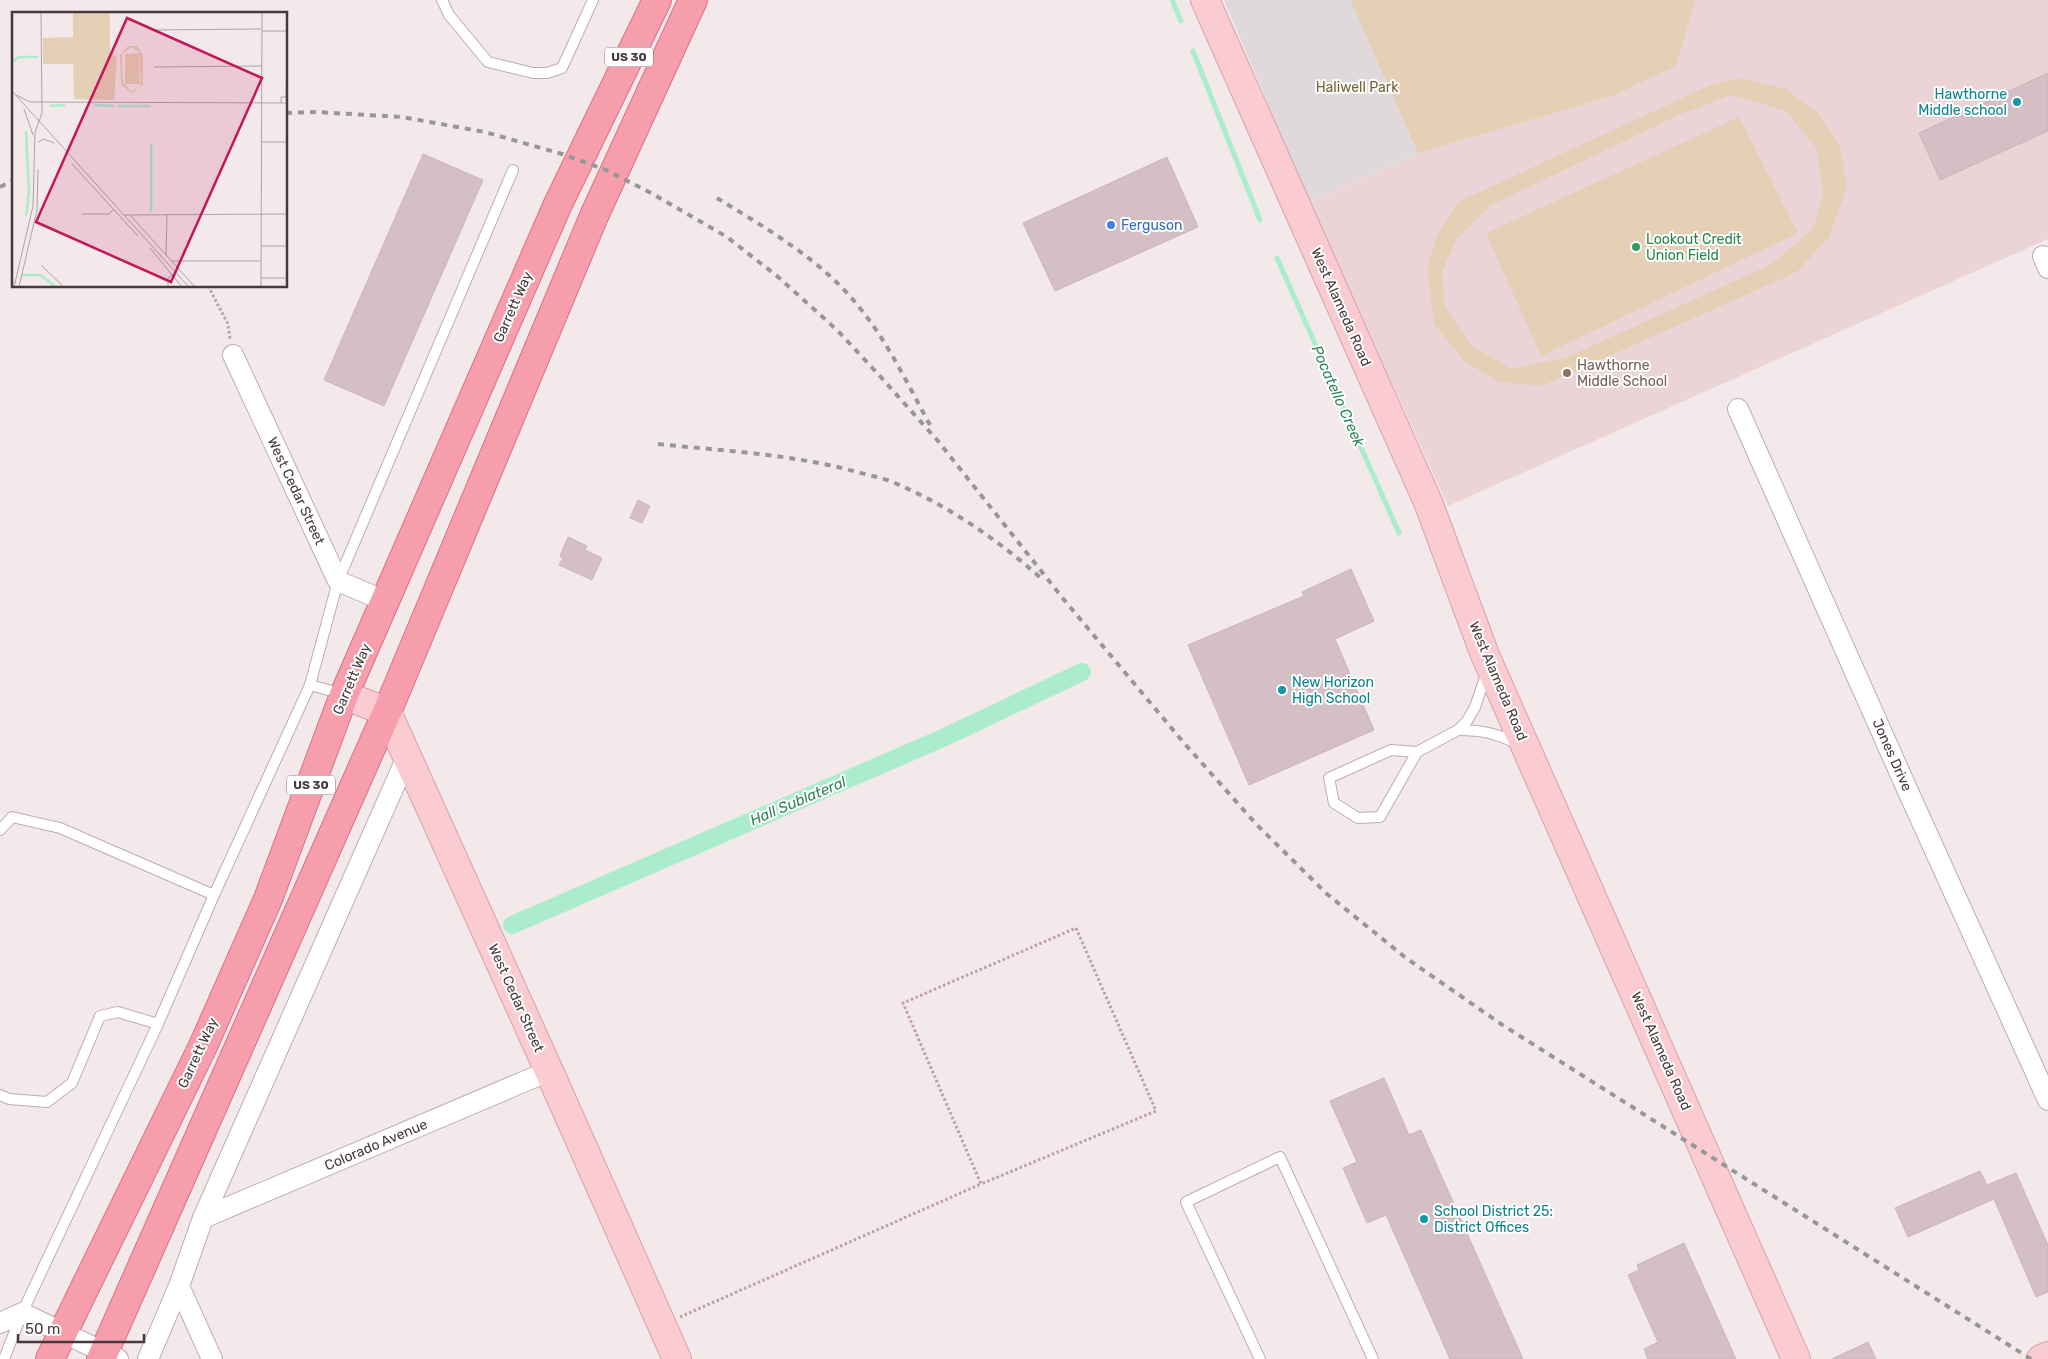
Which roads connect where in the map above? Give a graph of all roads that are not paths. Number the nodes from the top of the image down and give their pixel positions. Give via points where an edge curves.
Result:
1 (442, 0) edge
2 (593, 0) edge
3 (657, 0) edge
4 (693, 0) edge
5 (1205, 0) edge
6 (513, 170) dead end
7 (233, 354) road end
8 (1738, 409) dead end
9 (338, 580) junction
10 (385, 601) junction
11 (1489, 664) junction
12 (310, 685) junction
13 (344, 695) junction
14 (386, 712) junction
15 (1458, 730) junction
16 (1528, 751) junction
17 (1417, 752) junction
18 (408, 757) junction
19 (0, 830) edge
20 (214, 895) junction
21 (158, 1024) junction
22 (549, 1071) junction
23 (0, 1095) edge
24 (2048, 1100) edge
25 (203, 1218) junction
26 (179, 1286) junction
27 (22, 1313) junction
28 (0, 1323) edge
29 (61, 1333) junction
30 (2048, 1356) edge
31 (108, 1357) edge
32 (4, 1359) edge
33 (50, 1359) edge
34 (148, 1359) edge
35 (212, 1359) edge
36 (677, 1359) edge
37 (1260, 1359) edge
38 (1373, 1359) edge
39 (1796, 1359) edge
40 (2041, 1359) edge

1 - 2 lane via 449,16 488,62 533,74 562,68
3 - 10 main road, Garrett Way / US 30 via 558,204
4 - 14 main road, US 30 via 594,216
5 - 11 main road, West Alameda Road via 1428,502
6 - 9 lane
7 - 9 street, West Cedar Street
8 - 24 street, Jones Drive
9 - 10 street
9 - 12 lane
10 - 13 main road, Garrett Way / US 30
11 - 15 lane via 1475,707
11 - 16 main road, West Alameda Road
12 - 13 lane
12 - 20 lane
13 - 14 main road
13 - 29 main road, Garrett Way / US 30 via 268,899 203,1046
14 - 18 main road, West Cedar Street
14 - 31 main road, US 30
15 - 16 lane via 1506,737
15 - 17 lane
16 - 39 main road, West Alameda Road
17 - 17 lane via 1391,750 1329,778 1334,803 1358,818 1380,817
18 - 22 main road, West Cedar Street
18 - 25 street
19 - 20 lane via 12,817 60,828
20 - 21 lane
21 - 23 lane via 118,1012 100,1016 72,1083 47,1102
21 - 27 lane
22 - 25 street, Colorado Avenue
22 - 36 main road, West Cedar Street
25 - 26 street
26 - 34 street
26 - 35 street
27 - 28 street
27 - 29 street
27 - 32 lane
29 - 31 street
29 - 33 main road, Garrett Way / US 30
30 - 40 main road
37 - 38 lane via 1186,1202 1280,1158

